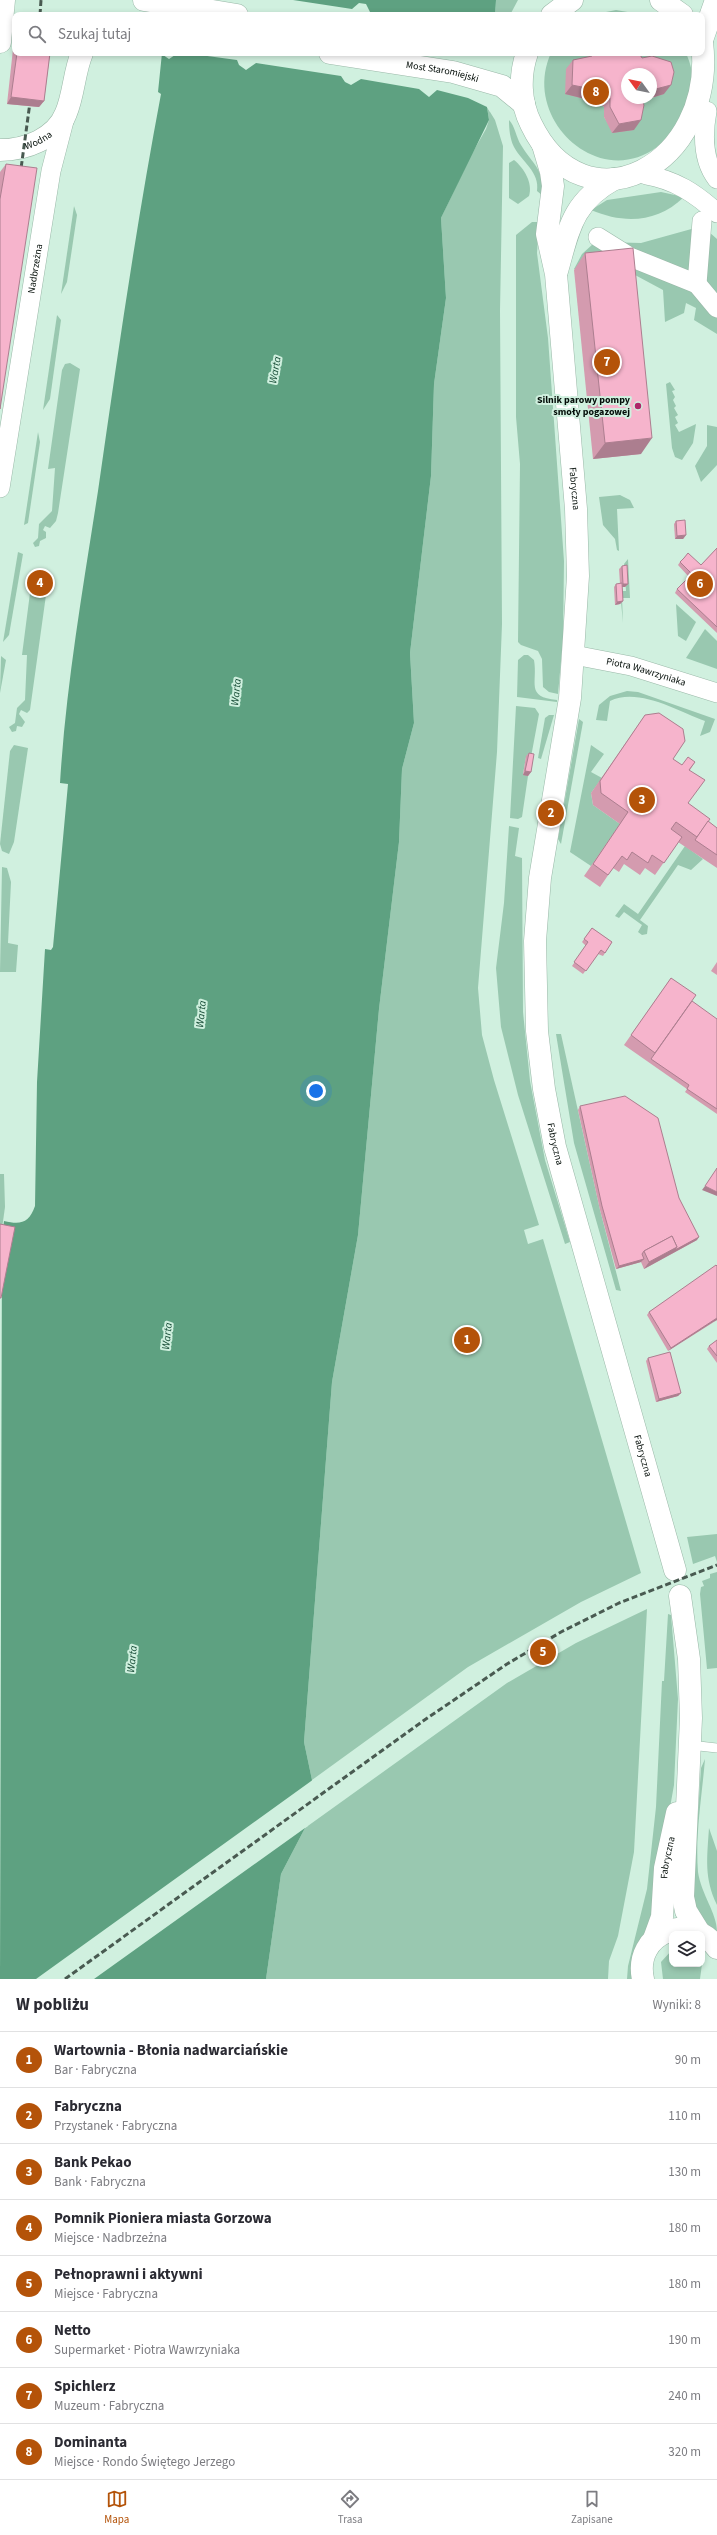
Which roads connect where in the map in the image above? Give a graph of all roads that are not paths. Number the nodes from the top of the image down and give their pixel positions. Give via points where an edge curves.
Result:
1 (144, 0) edge
2 (572, 0) edge
3 (661, 0) edge
4 (716, 0) edge
5 (5, 12) edge
6 (218, 12) edge
7 (556, 12) edge
8 (678, 12) edge
9 (705, 32) edge
10 (0, 42) edge
11 (705, 52) edge
12 (81, 56) edge
13 (349, 56) edge
14 (526, 56) edge
15 (524, 104) junction
16 (707, 111) junction
17 (66, 114) junction
18 (543, 144) junction
19 (0, 150) edge
20 (646, 175) junction
21 (614, 179) junction
22 (717, 179) edge
23 (710, 217) edge
24 (598, 237) dead end
25 (556, 274) junction
26 (697, 284) junction
27 (717, 308) edge
28 (0, 488) edge
29 (574, 655) junction
30 (717, 693) edge
31 (675, 1570) dead end
32 (680, 1596) dead end
33 (690, 1745) junction
34 (717, 1748) edge
35 (687, 1777) junction
36 (694, 1931) edge
37 (698, 1931) edge
38 (705, 1937) edge
39 (654, 1939) junction
40 (717, 1948) edge
41 (643, 1979) edge

1 - 6 street
2 - 7 street
3 - 8 street
4 - 9 street
5 - 10 street
11 - 16 street via 711,73
12 - 17 street, Nadbrzeżna
13 - 15 street, Most Staromiejski via 453,72 502,86
14 - 15 street via 523,71
15 - 18 street via 531,126
16 - 20 street via 690,143 678,156
16 - 22 street via 704,139 706,154
17 - 19 street, Wodna via 43,139 22,148
17 - 28 street, Nadbrzeżna via 52,162
18 - 21 street via 572,168 598,177
18 - 25 street, Fabryczna via 553,186 547,234
20 - 21 street
20 - 23 street via 681,186 693,193
21 - 25 street, Fabryczna via 587,198 570,222
23 - 26 street
24 - 26 street via 630,257
25 - 29 street, Fabryczna via 577,525 578,576
26 - 27 street
29 - 30 street, Piotra Wawrzyniaka via 631,666
29 - 31 street, Fabryczna via 569,709 538,895 534,972 540,1060 557,1153
32 - 33 street, Fabryczna via 689,1659
33 - 34 lane
33 - 35 street, Fabryczna
35 - 37 street, Fabryczna via 688,1817 683,1897 686,1911
35 - 39 street, Fabryczna via 665,1868 662,1917
36 - 39 street via 677,1928 666,1931
38 - 40 street
39 - 41 street, Fabryczna via 644,1955 641,1970

